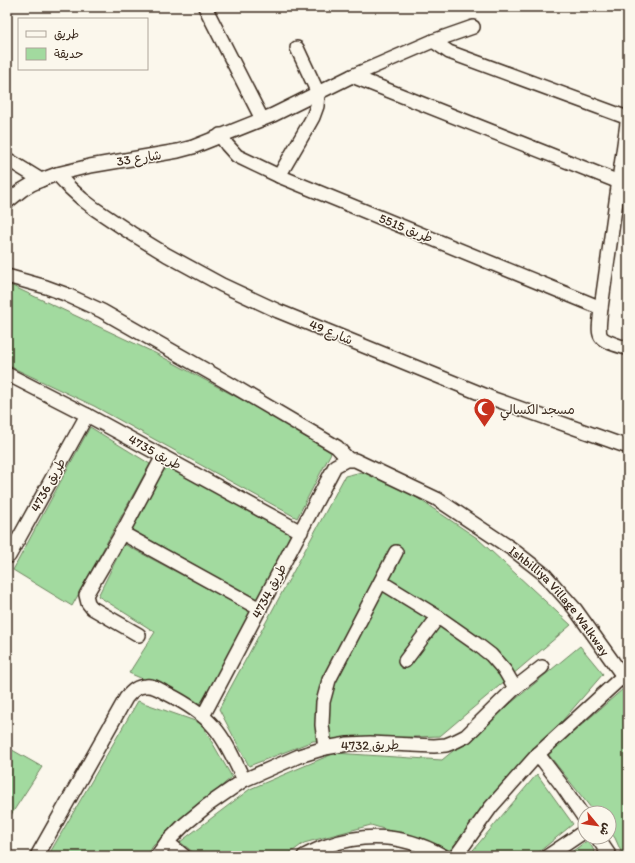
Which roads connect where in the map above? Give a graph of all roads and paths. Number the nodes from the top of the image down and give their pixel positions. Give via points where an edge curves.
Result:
1 (205, 7) edge
2 (473, 27) dead end
3 (433, 41) junction
4 (297, 48) dead end
5 (352, 76) junction
6 (318, 93) junction
7 (267, 116) junction
8 (628, 117) edge
9 (220, 135) junction
10 (7, 159) edge
11 (57, 174) junction
12 (279, 176) junction
13 (41, 180) junction
14 (619, 182) junction
15 (7, 202) edge
16 (7, 276) edge
17 (601, 308) junction
18 (626, 348) dead end
19 (7, 374) edge
20 (87, 415) junction
21 (628, 447) edge
22 (163, 456) junction
23 (348, 460) junction
24 (301, 532) junction
25 (122, 533) junction
26 (396, 552) dead end
27 (9, 556) dead end
28 (381, 582) junction
29 (260, 609) junction
30 (438, 617) junction
31 (139, 635) dead end
32 (405, 661) dead end
33 (542, 667) dead end
34 (626, 679) edge
35 (515, 688) junction
36 (203, 716) junction
37 (325, 748) junction
38 (538, 754) junction
39 (244, 780) junction
40 (577, 807) edge
41 (577, 836) edge
42 (167, 842) junction
43 (602, 845) edge
44 (37, 856) edge
45 (157, 856) edge
46 (184, 856) edge
47 (304, 856) edge
48 (443, 856) edge
49 (456, 856) edge
50 (548, 856) edge
51 (610, 856) edge

1 - 7 street
2 - 3 street, شارع 33
3 - 5 street, شارع 33
3 - 8 street via 449,52
4 - 6 street
5 - 6 street, شارع 33
5 - 14 street
6 - 7 street, شارع 33
6 - 12 street via 313,116
7 - 9 street, شارع 33
8 - 14 street
9 - 11 street, شارع 33 via 178,151
9 - 12 street, طريق 5515 via 237,156
10 - 13 street
11 - 13 street, شارع 33
11 - 21 street, شارع 49 via 95,209 167,255 222,285 278,311 494,399
12 - 17 street, طريق 5515
13 - 15 street, شارع 33
14 - 17 street
16 - 23 street via 65,294 102,311 337,447
17 - 18 street via 600,336 607,342
19 - 20 street, طريق 4735
20 - 22 street, طريق 4735
20 - 27 street, طريق 4736
22 - 24 street, طريق 4735
22 - 25 street
23 - 24 street, طريق 4734 via 335,466
23 - 34 street, Ishbilliya Village Walkway via 355,460 437,499 512,549 544,574 575,608
24 - 29 street, طريق 4734
25 - 29 street
25 - 31 street via 86,595 92,608
26 - 28 street
28 - 30 street
28 - 37 street via 330,680 323,702
29 - 36 street, طريق 4734
30 - 32 street
30 - 35 street via 491,655
33 - 35 street, طريق 4732
34 - 38 street, Ishbilliya Village Walkway
35 - 37 street, طريق 4732 via 466,736 456,742 434,746 370,743
36 - 39 street via 223,738
36 - 44 street via 186,703 156,687 147,685 132,691
37 - 39 street, طريق 4732
38 - 40 street
38 - 49 street, Ishbilliya Village Walkway via 491,807
39 - 42 street, طريق 4732 via 202,810
41 - 50 street
42 - 45 street, طريق 4732
42 - 46 street
43 - 51 street
47 - 48 street via 326,846 359,838 384,837 408,841

